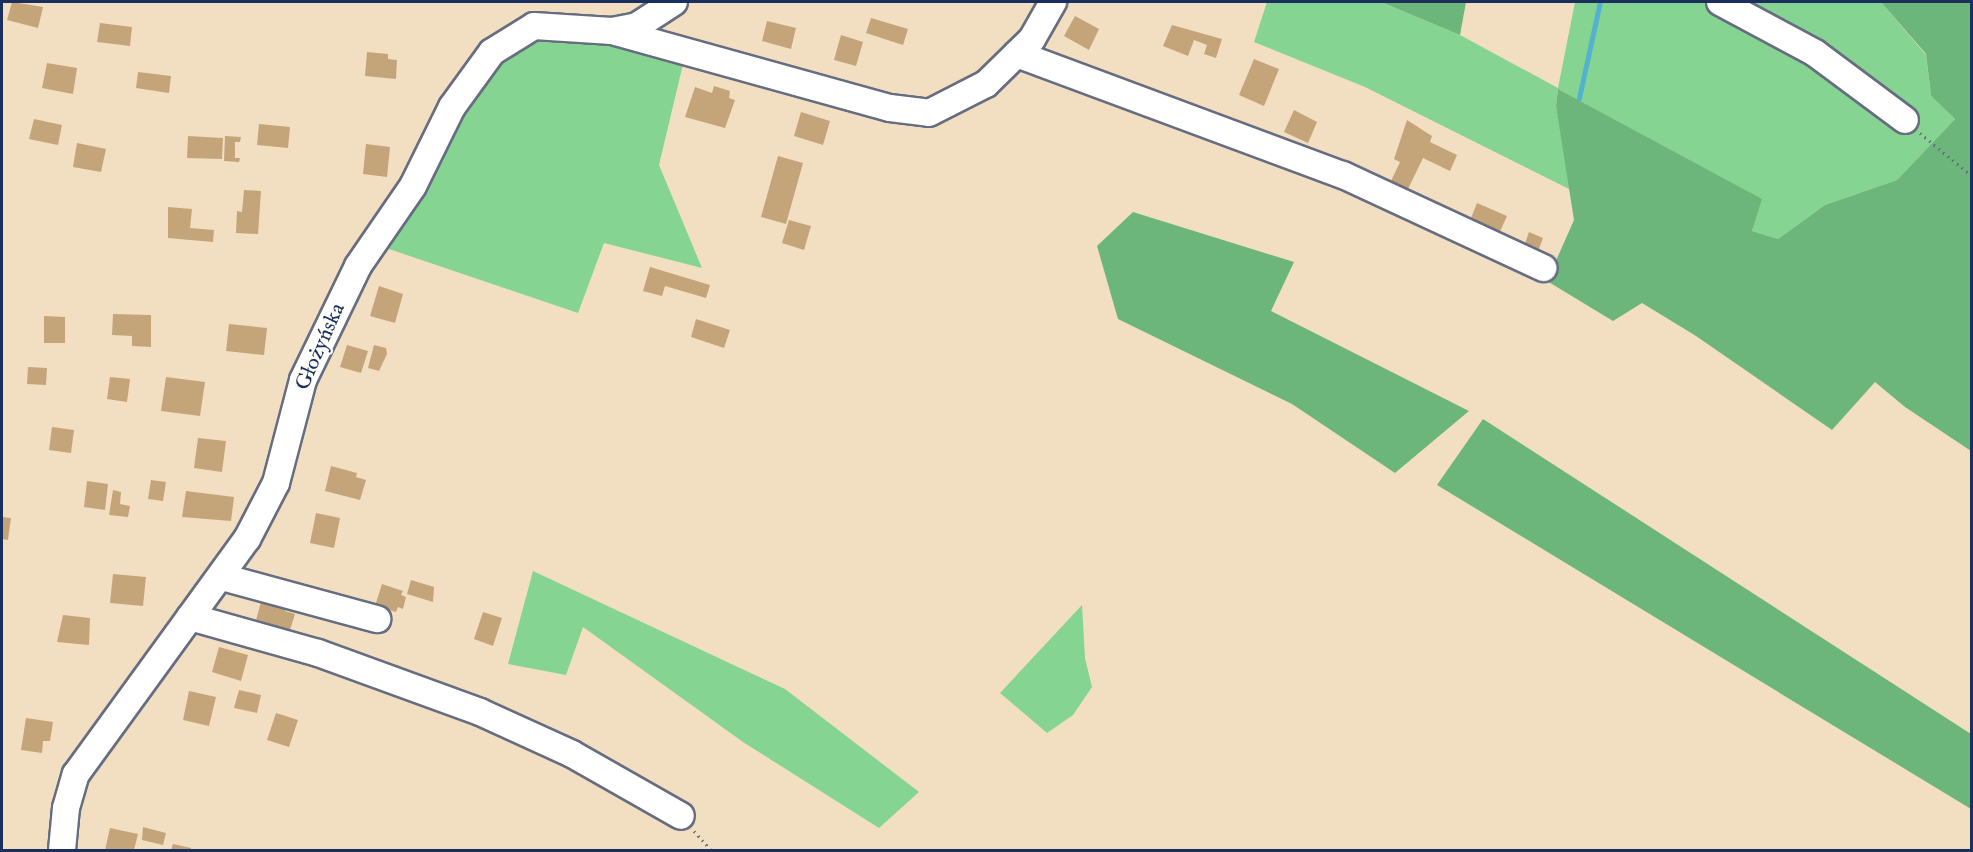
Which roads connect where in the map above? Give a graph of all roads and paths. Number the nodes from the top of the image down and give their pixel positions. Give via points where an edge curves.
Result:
1 (674, 2) edge
2 (1053, 2) edge
3 (1720, 2) edge
4 (612, 31) junction
5 (1017, 54) junction
6 (1905, 120) joint
7 (1971, 176) edge
8 (1543, 268) dead end
9 (222, 577) junction
10 (190, 617) junction
11 (377, 618) dead end
12 (681, 816) dead end
13 (62, 850) edge

1 - 4 street, Głożyńska via 637,26
2 - 5 street via 1032,39
3 - 6 street via 1815,53
4 - 5 street via 890,108 928,113 986,84
4 - 9 street, Głożyńska via 534,26 492,52 452,107 413,186 358,266 303,380 276,483
5 - 8 street via 1343,175
6 - 7 path
9 - 10 street, Głożyńska
9 - 11 street
10 - 12 street via 318,653 480,712 572,754
10 - 13 street, Głożyńska via 76,774 66,808

